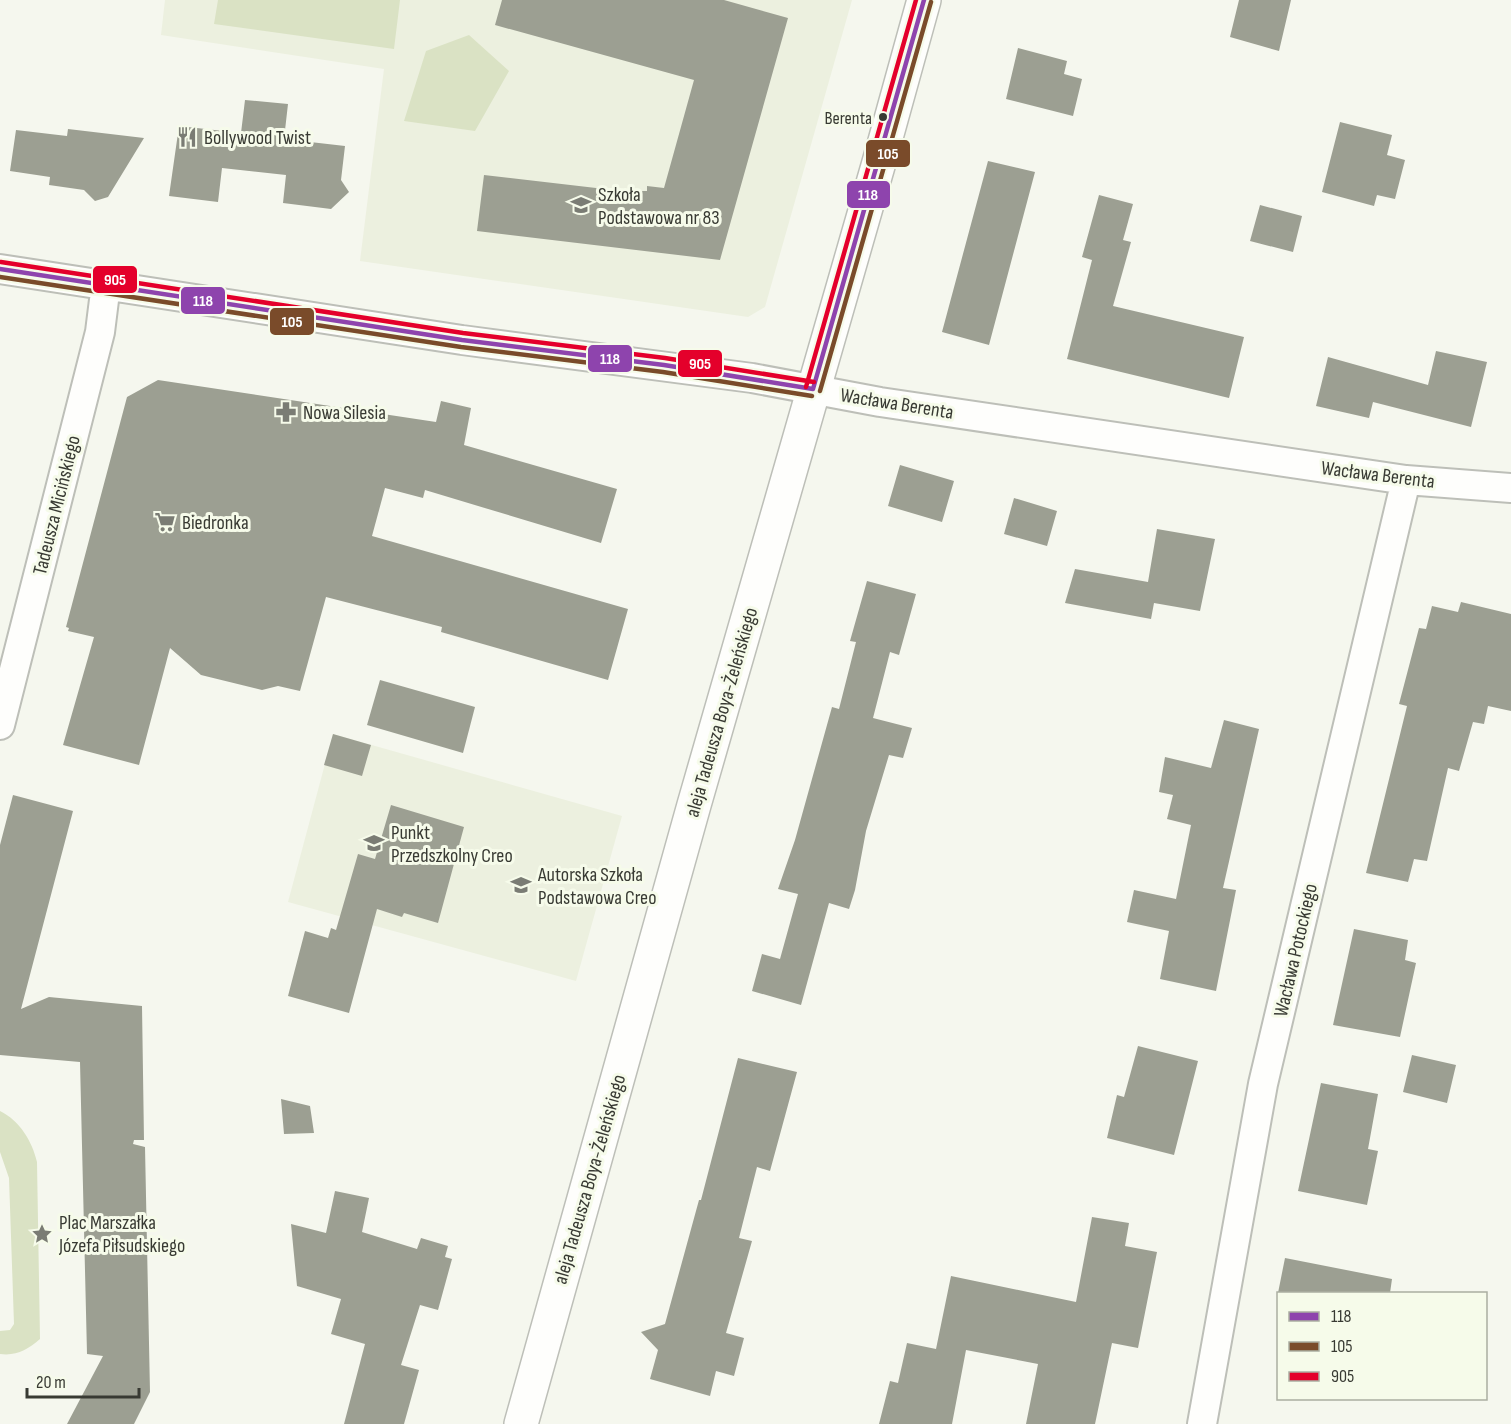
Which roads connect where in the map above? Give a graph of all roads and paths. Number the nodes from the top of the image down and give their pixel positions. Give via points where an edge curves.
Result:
1 (924, 0) edge
2 (0, 269) edge
3 (106, 284) junction
4 (813, 389) junction
5 (1406, 480) junction
6 (1511, 488) edge
7 (0, 725) edge
8 (521, 1424) edge
9 (1202, 1424) edge

1 - 4 street, aleja Tadeusza Boya-Żeleńskiego
2 - 3 street, Wacława Berenta
3 - 4 street, Wacława Berenta via 462,340 664,365
3 - 7 street, Tadeusza Micińskiego via 100,332
4 - 5 street, Wacława Berenta
4 - 8 street, aleja Tadeusza Boya-Żeleńskiego
5 - 6 street, Wacława Berenta
5 - 9 street, Wacława Potockiego via 1263,1084

